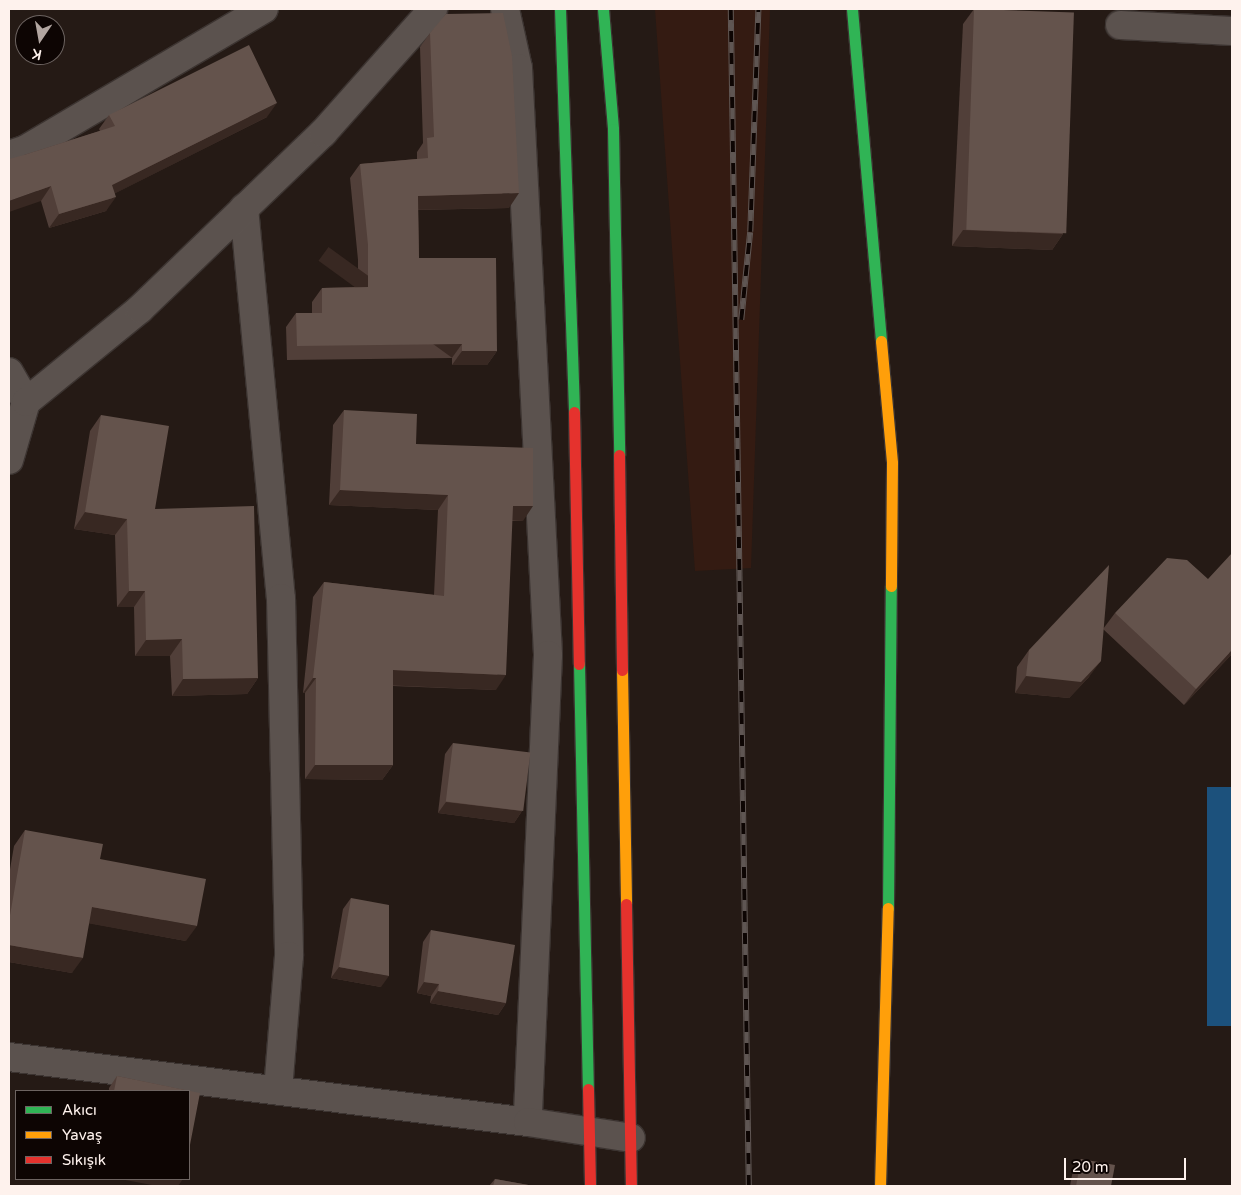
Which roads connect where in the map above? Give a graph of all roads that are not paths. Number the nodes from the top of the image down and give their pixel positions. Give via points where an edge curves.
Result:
1 (264, 9) edge
2 (433, 9) edge
3 (505, 9) edge
4 (560, 9) edge
5 (603, 9) edge
6 (852, 9) edge
7 (1120, 25) dead end
8 (1232, 31) edge
9 (9, 154) edge
10 (244, 208) junction
11 (9, 372) edge
12 (26, 402) junction
13 (9, 460) edge
14 (9, 1057) edge
15 (278, 1091) junction
16 (528, 1122) junction
17 (590, 1131) junction
18 (631, 1138) junction
19 (590, 1186) edge
20 (631, 1186) edge
21 (880, 1186) edge

1 - 9 street via 26,149
2 - 10 street via 322,133
3 - 16 street via 518,68 548,655
4 - 17 main road via 571,275
5 - 18 main road via 613,129
6 - 21 main road via 892,463 888,961
7 - 8 street
10 - 12 street via 140,309
10 - 15 street via 281,598 289,956
11 - 12 street
12 - 13 street
14 - 15 street
15 - 16 street
16 - 17 street
17 - 18 street
17 - 19 main road
18 - 20 main road

